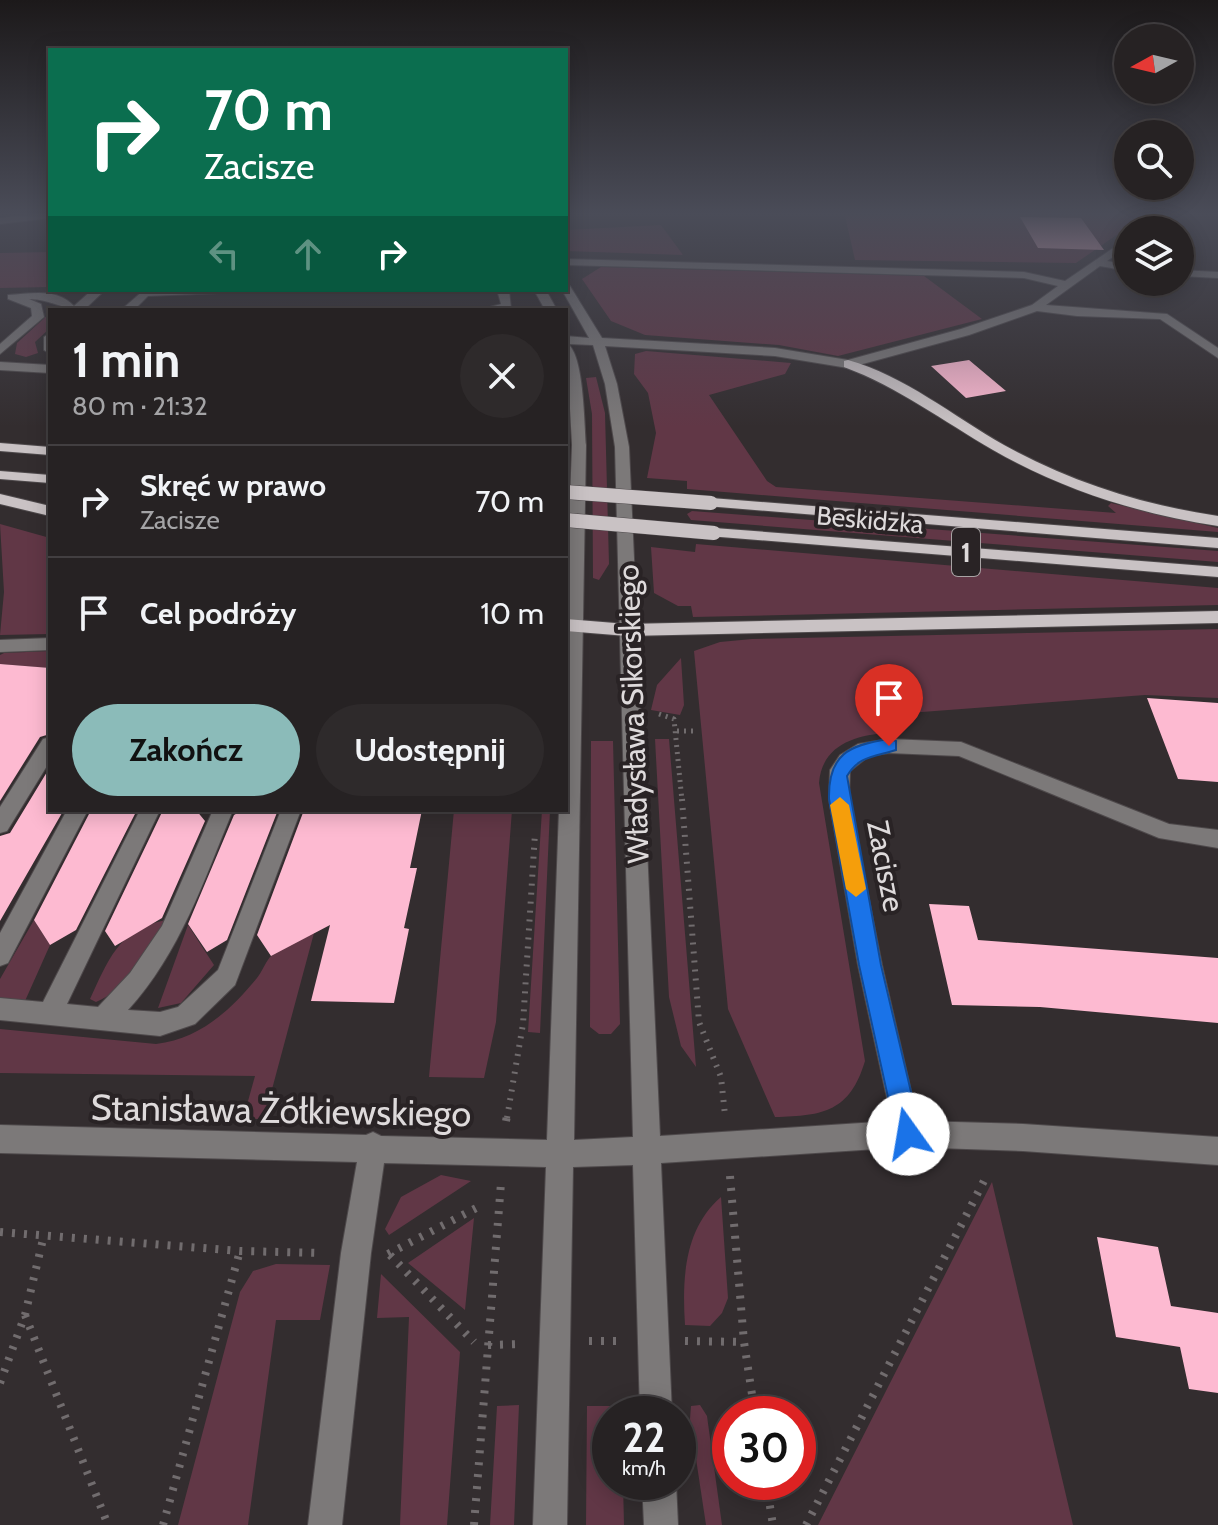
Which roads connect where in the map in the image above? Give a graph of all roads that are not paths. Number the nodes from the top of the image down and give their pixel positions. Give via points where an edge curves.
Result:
1 (1069, 285) edge
2 (568, 291) edge
3 (96, 292) edge
4 (170, 292) edge
5 (504, 292) edge
6 (6, 297) edge
7 (1036, 307) junction
8 (72, 308) edge
9 (76, 308) edge
10 (129, 308) edge
11 (498, 308) edge
12 (568, 340) edge
13 (598, 340) junction
14 (0, 350) edge
15 (1218, 354) edge
16 (568, 355) edge
17 (848, 364) junction
18 (0, 366) edge
19 (48, 369) edge
20 (0, 447) edge
21 (48, 451) edge
22 (0, 475) edge
23 (48, 479) edge
24 (568, 492) edge
25 (0, 499) edge
26 (48, 511) edge
27 (568, 520) edge
28 (1218, 521) edge
29 (1218, 543) edge
30 (1218, 572) edge
31 (1218, 617) edge
32 (570, 626) edge
33 (627, 630) junction
34 (48, 644) edge
35 (0, 646) edge
36 (568, 732) edge
37 (48, 747) edge
38 (77, 812) edge
39 (149, 812) edge
40 (222, 812) edge
41 (290, 812) edge
42 (566, 812) edge
43 (0, 825) edge
44 (1218, 839) edge
45 (0, 956) edge
46 (0, 1009) edge
47 (50, 1014) junction
48 (103, 1019) junction
49 (908, 1134) junction
50 (0, 1139) edge
51 (373, 1146) junction
52 (1218, 1151) edge
53 (649, 1153) junction
54 (560, 1154) junction
55 (656, 1396) edge
56 (660, 1500) edge
57 (325, 1525) edge
58 (550, 1525) edge
59 (661, 1525) edge

1 - 7 street
2 - 13 street, Władysława Sikorskiego
3 - 9 street
4 - 10 street via 145,293
5 - 11 street via 507,306
6 - 8 street via 47,295
6 - 14 street via 37,306 38,317
7 - 15 street via 1163,316
7 - 17 street
12 - 13 street
13 - 17 street via 775,352
13 - 33 street, Władysława Sikorskiego via 612,380 622,447
16 - 32 street, Władysława Sikorskiego via 579,445
17 - 28 main road via 886,379 1000,448 1057,475 1146,506
18 - 19 street
20 - 21 main road
22 - 23 main road
24 - 29 main road, Beskidzka / 1, bridge
25 - 26 main road
27 - 30 main road, Beskidzka / 1, bridge
31 - 33 main road
32 - 33 main road
32 - 36 street, Władysława Sikorskiego
33 - 53 street, Władysława Sikorskiego
34 - 35 street
37 - 43 street
38 - 45 street
39 - 47 street
40 - 48 street via 171,932 139,981
41 - 48 street via 227,977 186,1016 160,1024
42 - 54 street, Władysława Sikorskiego
44 - 49 street, Zacisze via 1167,832 961,749 889,746 865,749 847,760 838,776 839,799
46 - 47 street
47 - 48 street
49 - 52 street
49 - 53 street via 727,1143
50 - 51 street, Stanisława Żółkiewskiego
51 - 54 street, Stanisława Żółkiewskiego
51 - 57 street
53 - 54 street
53 - 55 street, Władysława Sikorskiego
54 - 58 street, Władysława Sikorskiego
56 - 59 street

